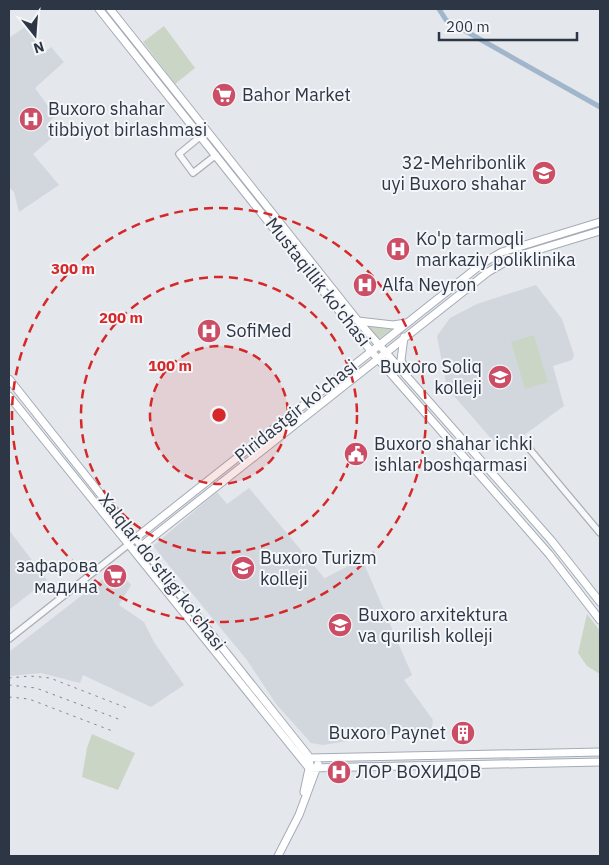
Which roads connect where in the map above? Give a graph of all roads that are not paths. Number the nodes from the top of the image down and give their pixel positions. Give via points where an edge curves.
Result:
1 (99, 9) edge
2 (110, 9) edge
3 (165, 84) junction
4 (201, 136) junction
5 (216, 155) junction
6 (253, 195) junction
7 (600, 222) edge
8 (600, 231) edge
9 (528, 243) junction
10 (531, 252) junction
11 (318, 277) junction
12 (358, 321) junction
13 (407, 323) junction
14 (404, 337) junction
15 (379, 345) junction
16 (372, 351) junction
17 (385, 352) junction
18 (377, 358) junction
19 (407, 375) junction
20 (9, 379) edge
21 (9, 396) edge
22 (259, 441) junction
23 (527, 446) dead end
24 (264, 447) junction
25 (508, 490) junction
26 (500, 496) junction
27 (600, 533) edge
28 (135, 538) junction
29 (129, 544) junction
30 (141, 546) junction
31 (135, 552) junction
32 (596, 592) edge
33 (582, 597) junction
34 (600, 602) edge
35 (600, 620) edge
36 (9, 639) edge
37 (600, 752) edge
38 (552, 753) junction
39 (310, 758) junction
40 (318, 758) junction
41 (600, 762) edge
42 (552, 763) junction
43 (309, 768) junction
44 (319, 768) junction
45 (273, 856) edge
46 (278, 856) edge

1 - 3 main road, Mustaqillik ko'chasi
2 - 3 main road, Mustaqillik ko'chasi
3 - 4 main road, Mustaqillik ko'chasi
3 - 6 main road, Mustaqillik ko'chasi
4 - 5 main road, Mustaqillik ko'chasi
4 - 5 street via 179,154 193,173
5 - 6 main road, Mustaqillik ko'chasi
6 - 11 main road, Mustaqillik ko'chasi
7 - 9 main road, Piridastgir ko'chasi
8 - 10 main road, Piridastgir ko'chasi
9 - 10 main road
9 - 13 main road, Piridastgir ko'chasi via 493,257
10 - 14 main road, Piridastgir ko'chasi via 514,257 488,272
11 - 12 main road, Mustaqillik ko'chasi
11 - 16 main road, Mustaqillik ko'chasi
12 - 13 main road via 393,325
12 - 15 main road, Mustaqillik ko'chasi
13 - 15 main road, Piridastgir ko'chasi
14 - 17 main road, Piridastgir ko'chasi
14 - 19 main road via 401,360
15 - 16 main road, Piridastgir ko'chasi
15 - 17 main road, Mustaqillik ko'chasi
16 - 18 main road, Mustaqillik ko'chasi
16 - 22 main road, Piridastgir ko'chasi
17 - 18 main road, Piridastgir ko'chasi
17 - 19 main road, Mustaqillik ko'chasi
18 - 24 main road, Piridastgir ko'chasi
18 - 26 main road, Mustaqillik ko'chasi
19 - 25 main road, Mustaqillik ko'chasi
20 - 28 main road, Xalqlar do'stligi ko'chasi
21 - 29 main road, Xalqlar do'stligi ko'chasi
22 - 24 main road
22 - 28 main road, Piridastgir ko'chasi
23 - 27 street
24 - 30 main road, Piridastgir ko'chasi
25 - 26 main road
25 - 32 main road, Mustaqillik ko'chasi
26 - 33 main road, Mustaqillik ko'chasi
28 - 29 main road, Piridastgir ko'chasi
28 - 30 main road, Xalqlar do'stligi ko'chasi
29 - 31 main road, Xalqlar do'stligi ko'chasi
29 - 36 street
30 - 31 main road, Piridastgir ko'chasi
30 - 39 main road, Xalqlar do'stligi ko'chasi
31 - 43 main road, Xalqlar do'stligi ko'chasi
32 - 33 main road
32 - 34 main road, Mustaqillik ko'chasi
33 - 35 main road, Mustaqillik ko'chasi
37 - 38 main road
38 - 40 main road
38 - 42 main road
39 - 40 main road
39 - 43 main road
40 - 44 main road
41 - 42 main road
42 - 44 main road
43 - 44 main road
43 - 45 main road via 297,811
44 - 46 main road

